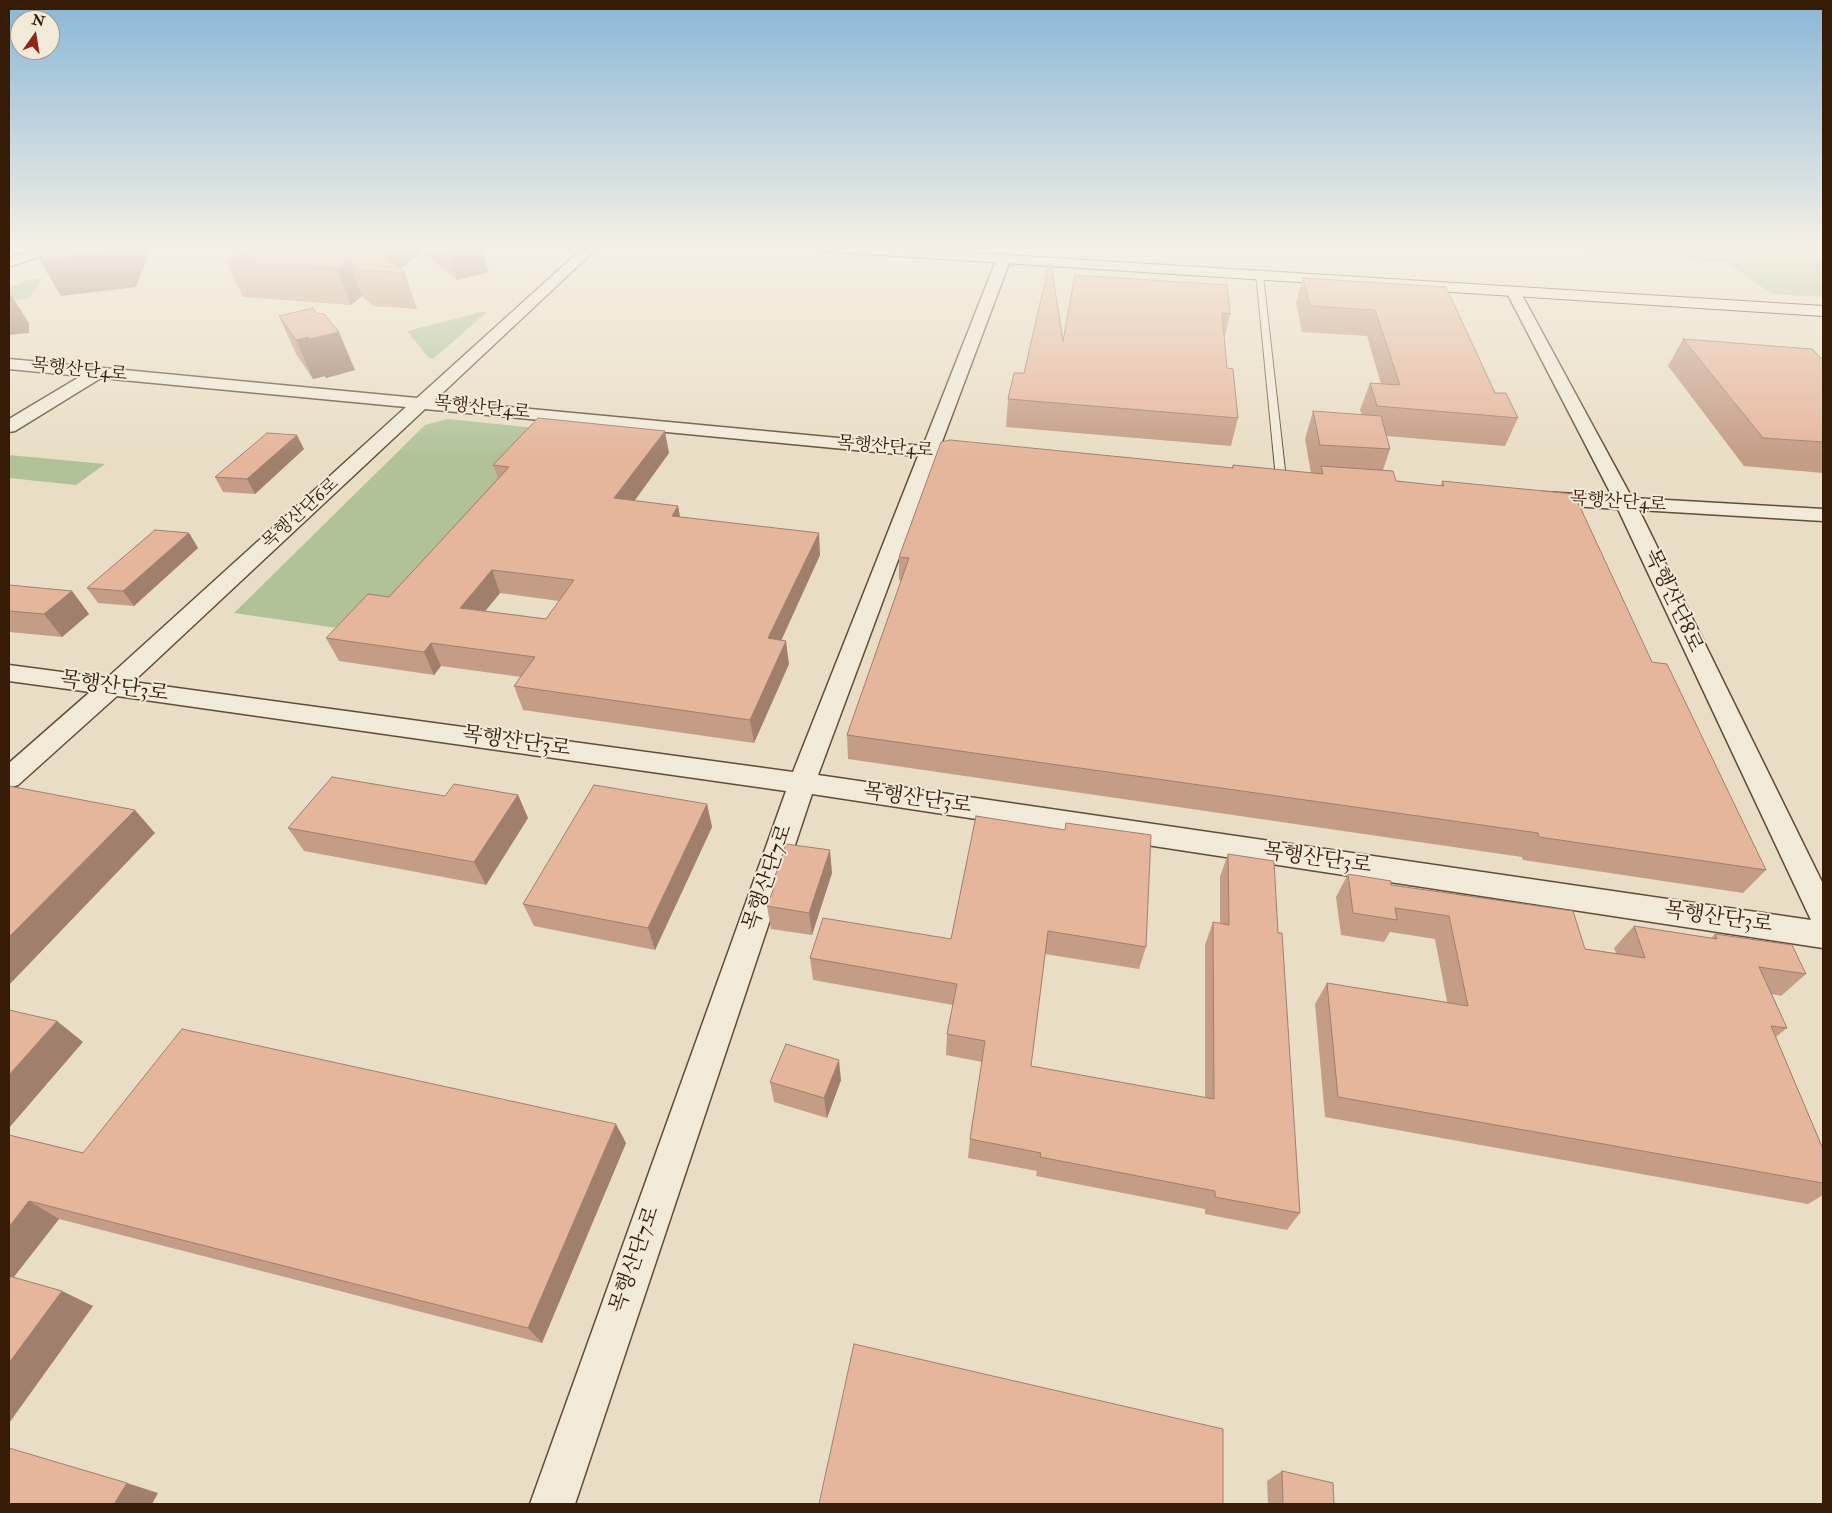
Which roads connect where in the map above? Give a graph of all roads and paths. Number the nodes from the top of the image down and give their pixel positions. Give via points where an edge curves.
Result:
1 (515, 318) edge
2 (981, 318) edge
3 (1264, 318) edge
4 (1527, 318) edge
5 (9, 364) edge
6 (97, 373) junction
7 (422, 403) junction
8 (9, 427) edge
9 (930, 452) junction
10 (988, 457) edge
11 (1262, 477) edge
12 (1281, 479) junction
13 (1301, 480) edge
14 (1528, 497) edge
15 (1626, 504) junction
16 (1823, 515) edge
17 (9, 673) edge
18 (111, 688) junction
19 (9, 778) edge
20 (802, 783) junction
21 (1823, 914) edge
22 (1823, 935) edge
23 (552, 1504) edge

1 - 7 street, 목행산단6로
2 - 9 street, 목행산단7로
3 - 12 lane
4 - 15 street, 목행산단8로
5 - 6 street, 목행산단4로
6 - 7 street, 목행산단4로
6 - 8 street
7 - 9 street, 목행산단4로
7 - 18 street, 목행산단6로
9 - 10 street, 목행산단4로
9 - 20 street, 목행산단7로
11 - 12 street
12 - 13 street
14 - 15 street, 목행산단4로
15 - 16 street, 목행산단4로
15 - 21 street, 목행산단8로
17 - 18 street, 목행산단3로
18 - 19 street, 목행산단6로
18 - 20 street, 목행산단3로
20 - 22 street, 목행산단3로
20 - 23 street, 목행산단7로

